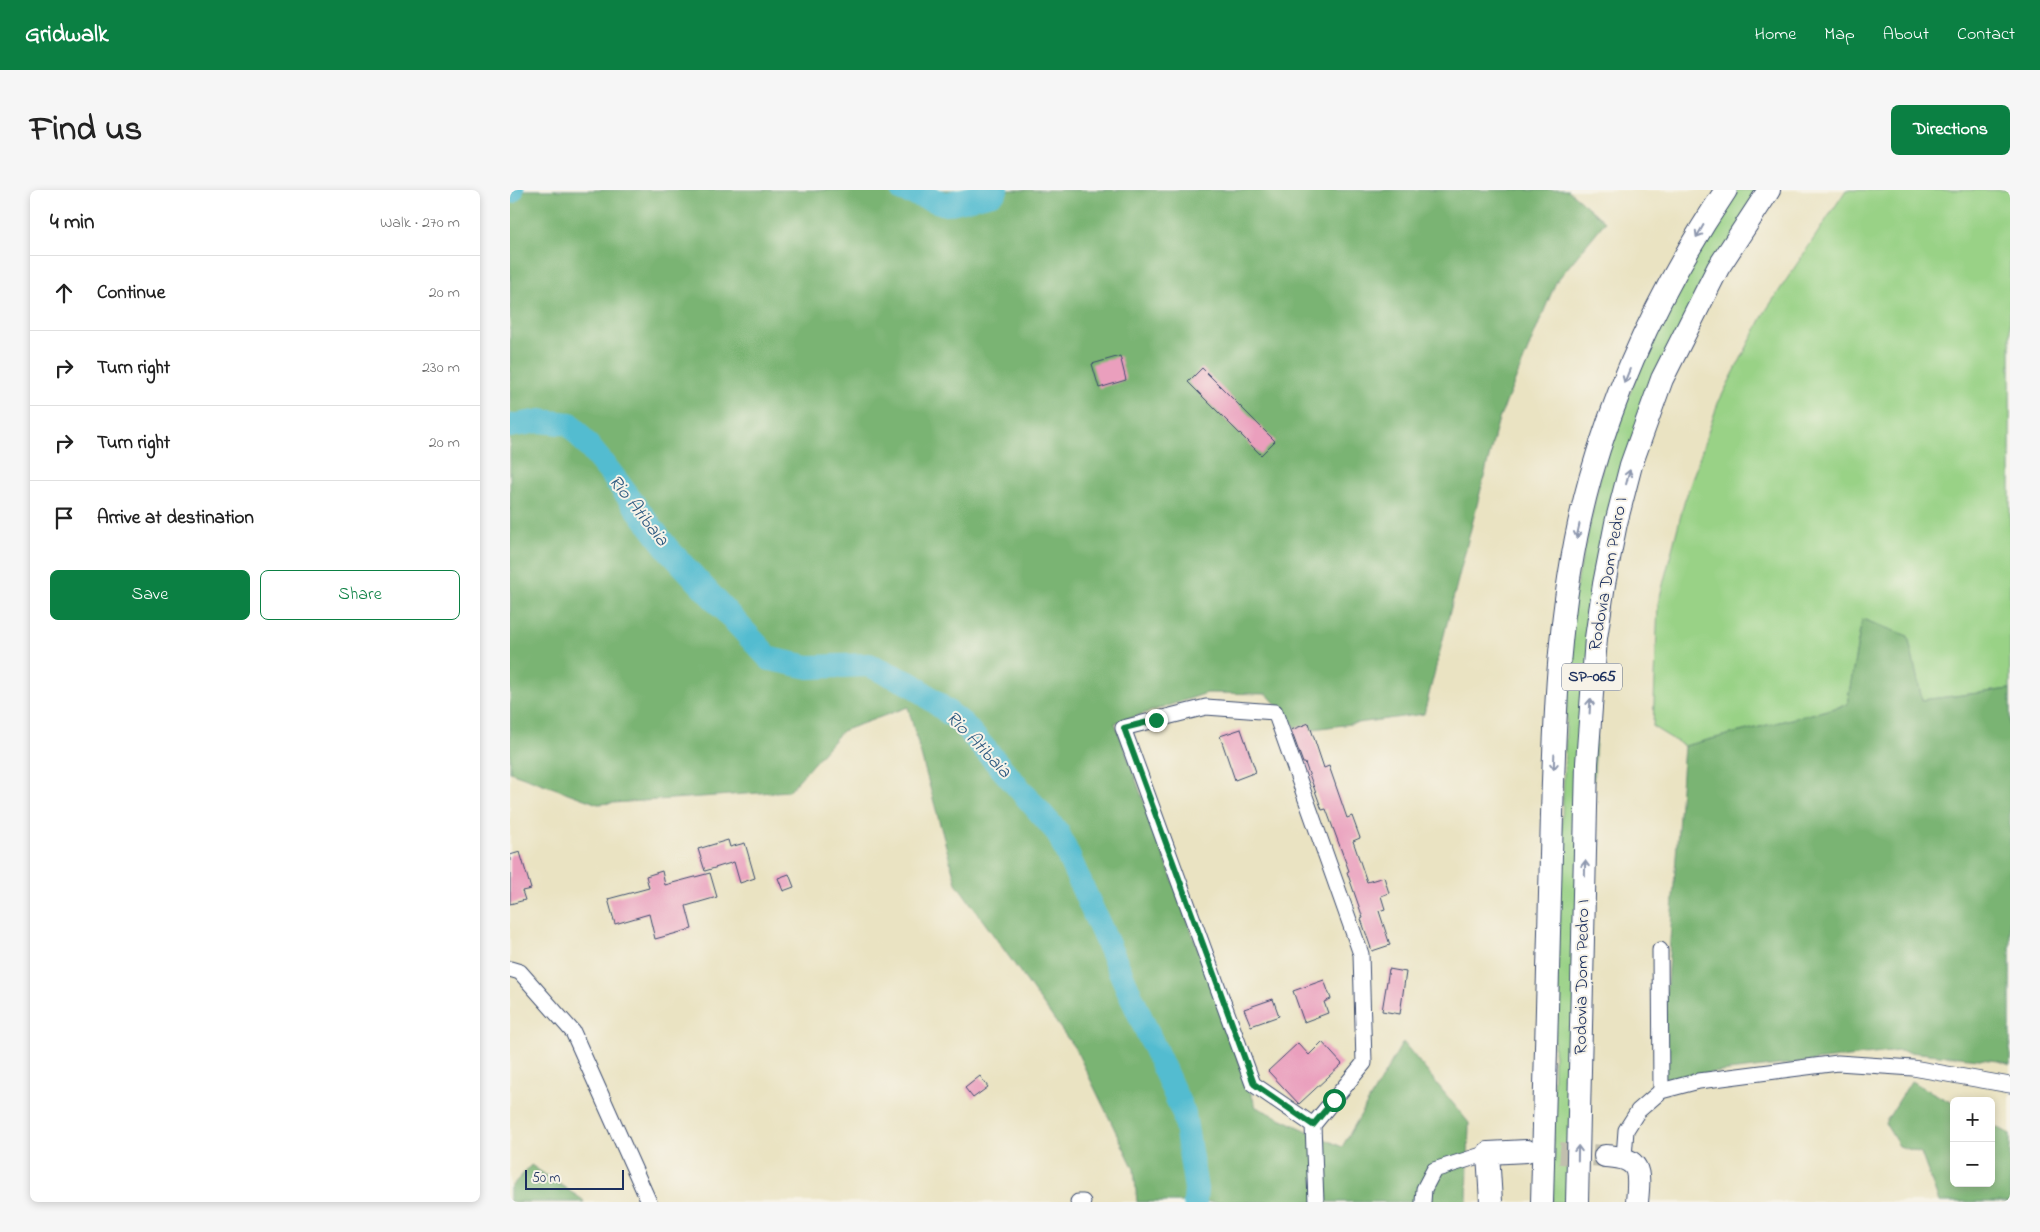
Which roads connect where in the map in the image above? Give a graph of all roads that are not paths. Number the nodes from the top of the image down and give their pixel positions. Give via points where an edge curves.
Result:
1 (1726, 190) edge
2 (1769, 190) edge
3 (1660, 950) dead end
4 (510, 968) edge
5 (2010, 1085) edge
6 (1661, 1091) junction
7 (1313, 1125) junction
8 (1527, 1151) tunnel mouth
9 (1488, 1153) junction
10 (1614, 1156) joint
11 (648, 1202) edge
12 (1078, 1202) edge
13 (1083, 1202) edge
14 (1316, 1202) edge
15 (1423, 1202) edge
16 (1491, 1202) edge
17 (1542, 1202) edge
18 (1577, 1202) edge
19 (1637, 1202) edge

1 -> 17 highway, Rodovia Dom Pedro I / SP-065 via 1680,266 1632,364 1609,419 1577,533 1560,653 1554,759
18 -> 2 highway, Rodovia Dom Pedro I / SP-065 via 1588,754 1596,638 1606,575 1631,465 1662,379 1718,268
3 - 6 street
4 - 11 street via 520,972 573,1032
5 - 6 street via 1913,1068 1838,1063 1698,1081
6 - 10 street via 1638,1111
7 - 7 street via 1364,1063 1361,954 1275,712 1206,707 1124,728 1254,1084
7 - 14 street
8 - 9 highway
9 - 15 street via 1434,1170 1424,1189
9 - 16 highway
10 - 19 highway via 1635,1165 1639,1178
12 - 13 street

